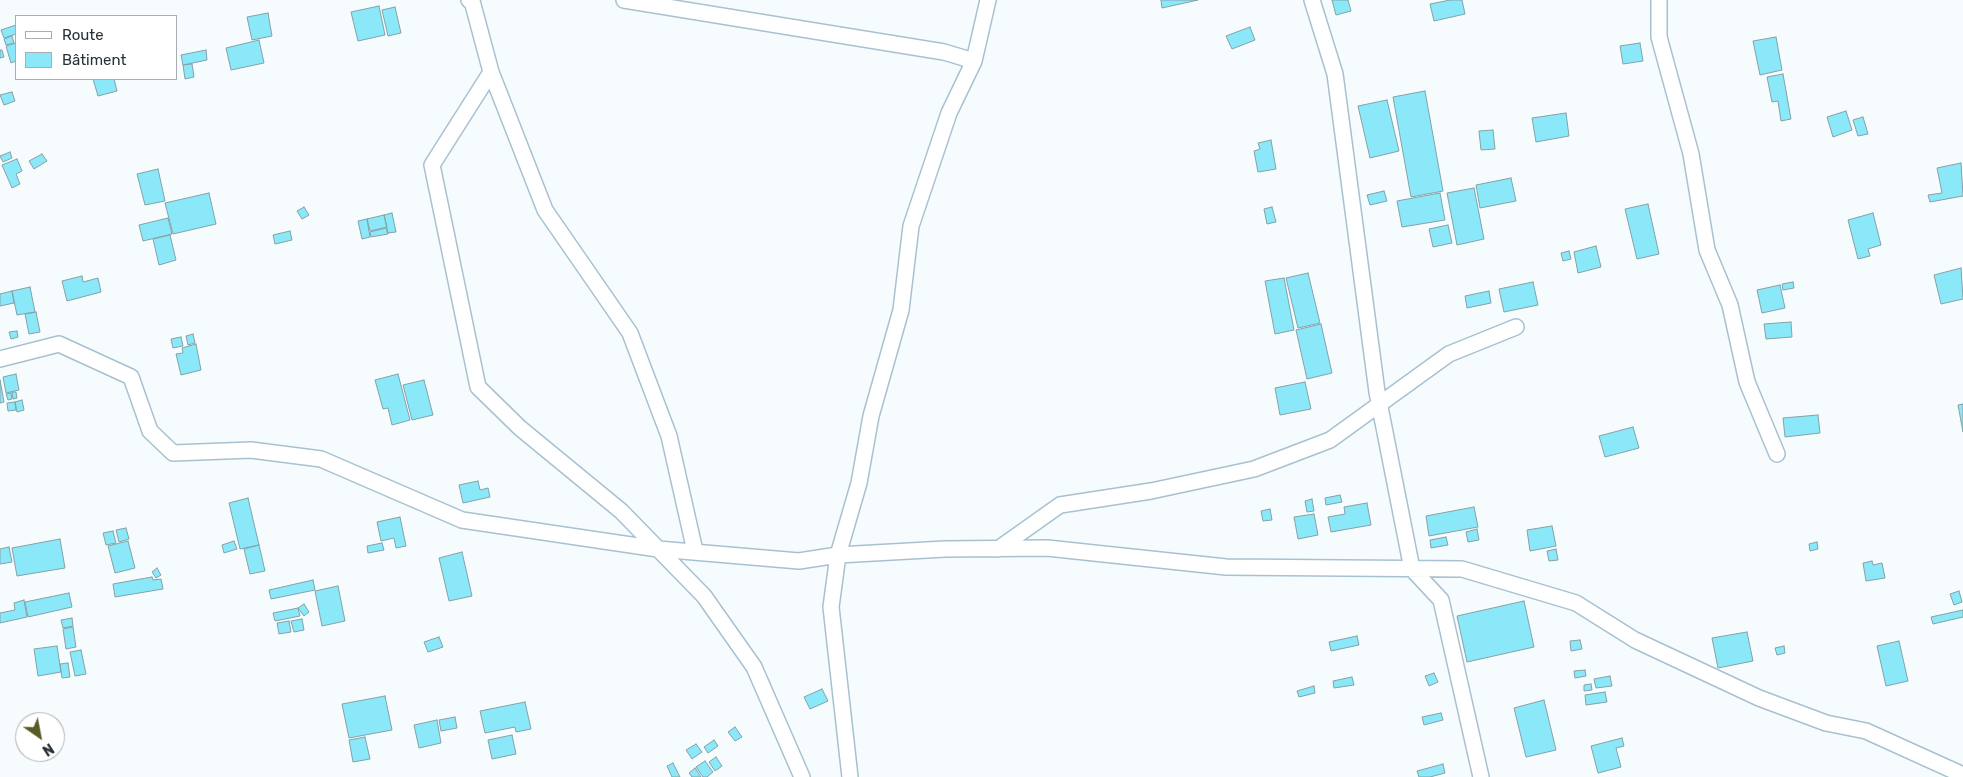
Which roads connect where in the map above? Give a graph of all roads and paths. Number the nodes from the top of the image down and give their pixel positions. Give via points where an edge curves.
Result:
1 (469, 0) edge
2 (624, 0) edge
3 (988, 0) edge
4 (1312, 0) edge
5 (1659, 0) edge
6 (974, 61) junction
7 (491, 72) junction
8 (1516, 327) dead end
9 (0, 358) edge
10 (1378, 404) junction
11 (1777, 454) dead end
12 (658, 549) junction
13 (998, 549) junction
14 (695, 551) junction
15 (838, 555) junction
16 (1412, 569) junction
17 (1963, 775) edge
18 (802, 777) edge
19 (850, 777) edge
20 (1481, 777) edge

1 - 7 street
2 - 6 street via 944,52
3 - 6 street
4 - 10 street via 1335,74
5 - 11 street via 1658,37 1691,154 1707,250 1730,304 1747,382
6 - 15 street via 949,113 911,226 901,310 871,416 859,483
7 - 12 street via 432,164 478,387 520,428 621,511
7 - 14 street via 545,210 630,333 669,436
8 - 10 street via 1448,354
9 - 12 street via 59,344 131,377 150,431 173,453 251,450 321,459 462,520
10 - 13 street via 1330,440 1254,469 1151,491 1060,505
10 - 16 street
12 - 14 street
12 - 18 street via 704,596 754,667
13 - 15 street
13 - 16 street via 1047,548 1226,567
14 - 15 street via 799,560
15 - 19 street via 831,607
16 - 17 street via 1462,569 1576,603 1635,640 1759,698 1826,723 1866,730
16 - 20 street via 1441,600

